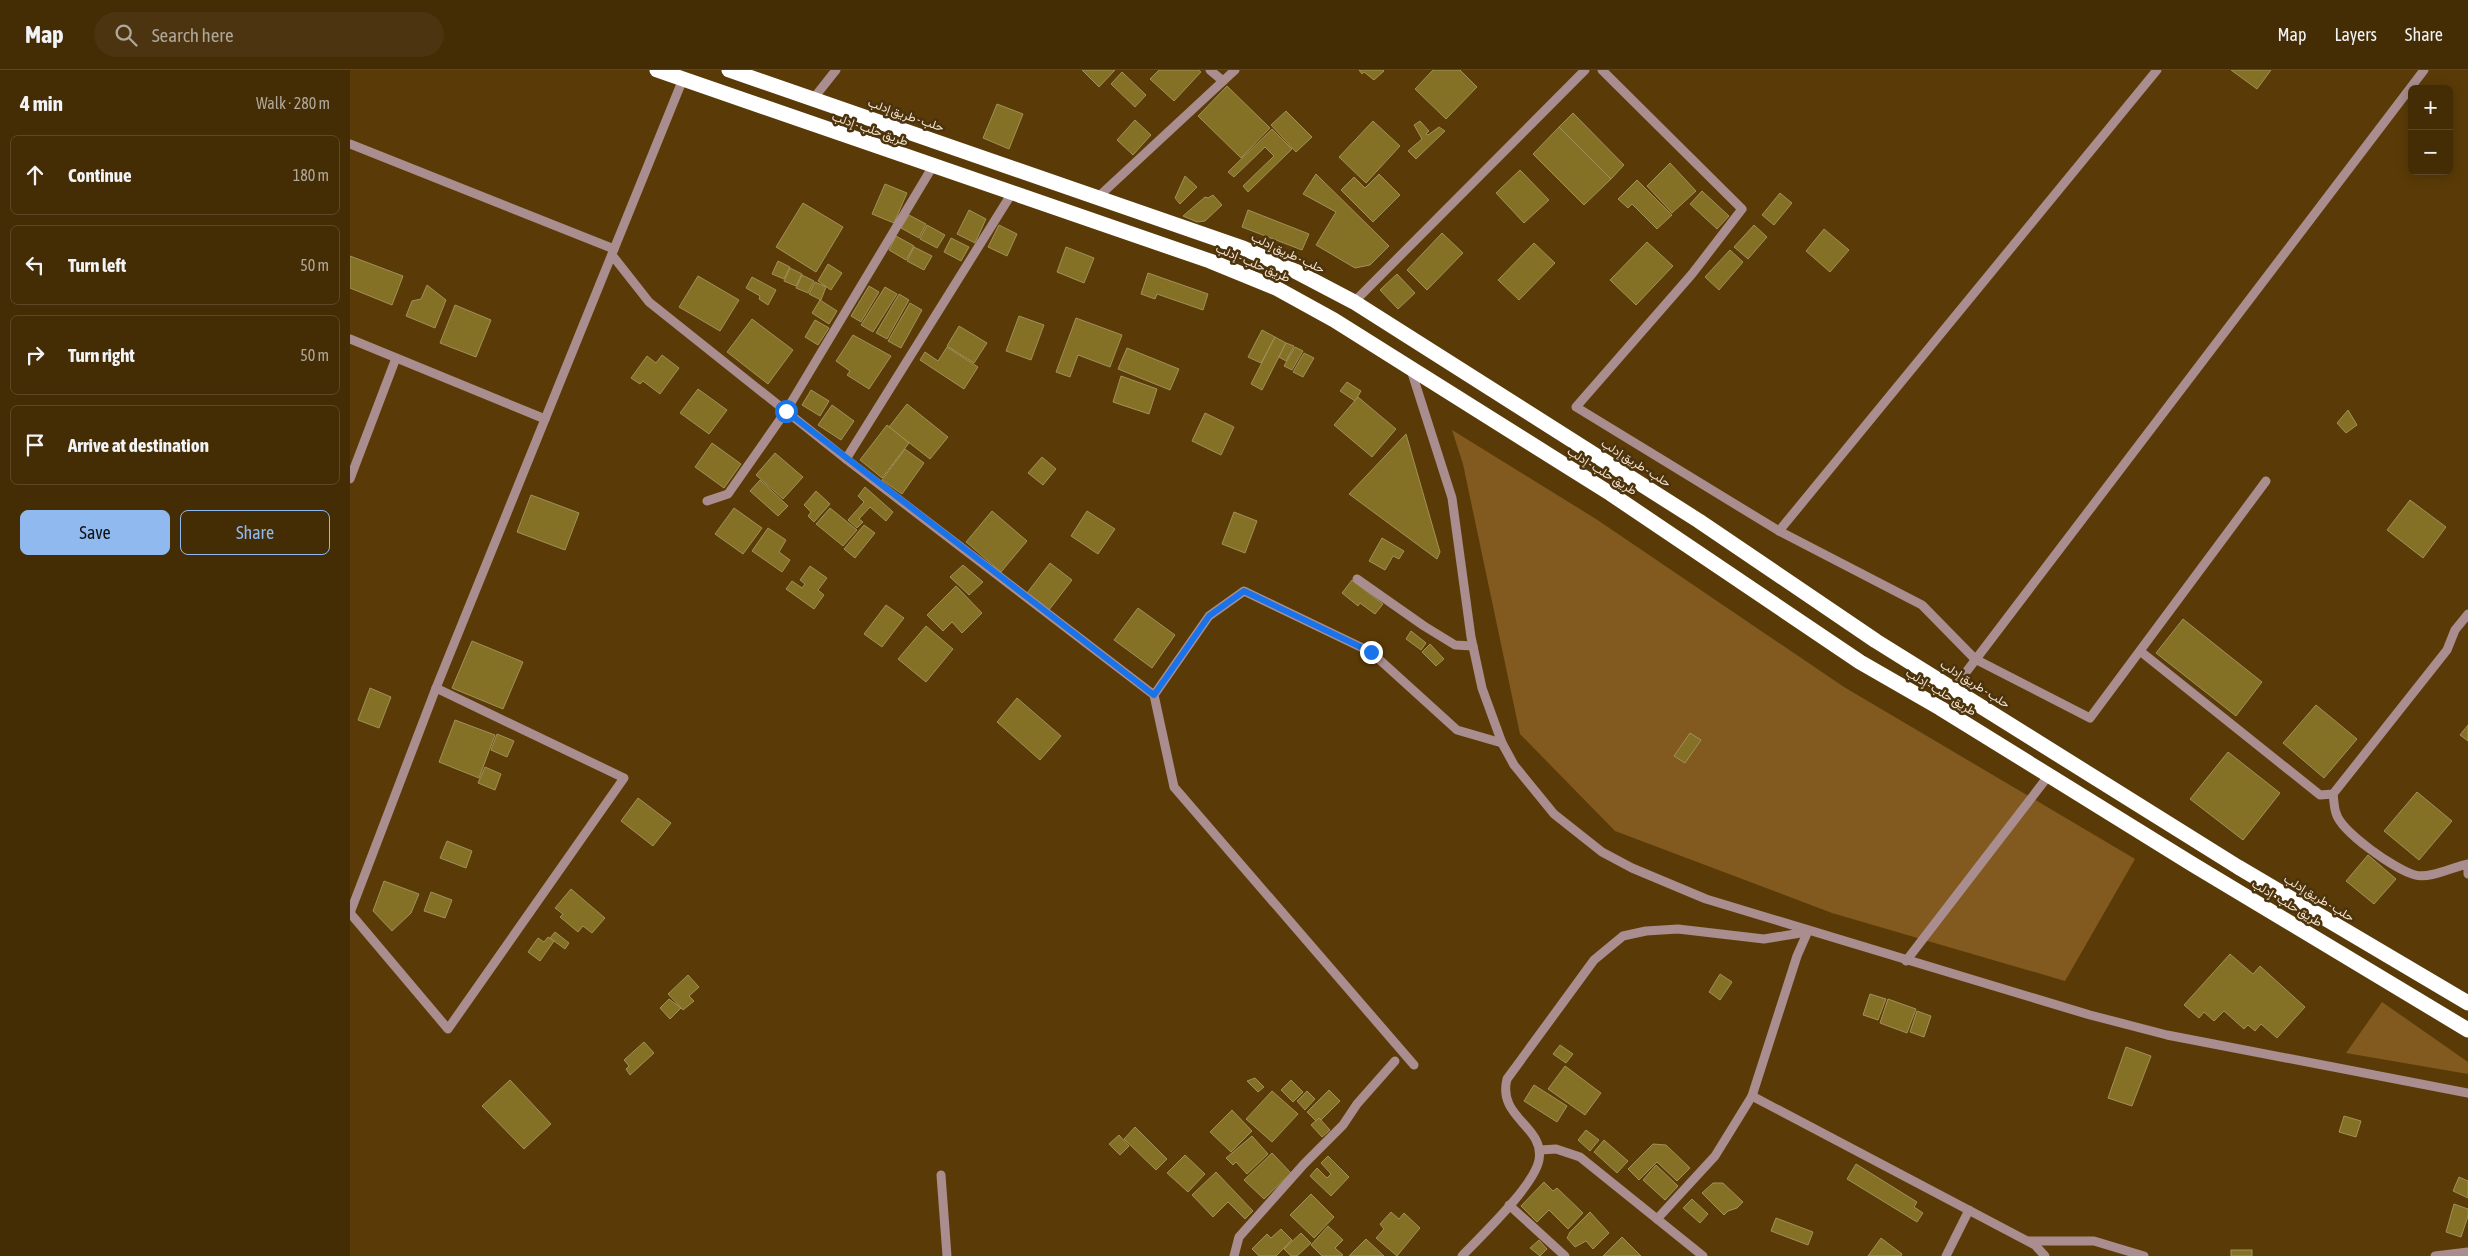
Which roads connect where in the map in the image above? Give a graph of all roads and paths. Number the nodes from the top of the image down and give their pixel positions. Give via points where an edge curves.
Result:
1 (657, 70) edge
2 (729, 70) edge
3 (836, 70) edge
4 (1210, 70) edge
5 (1235, 70) edge
6 (1585, 70) edge
7 (1602, 70) edge
8 (2157, 70) edge
9 (2424, 70) edge
10 (683, 79) junction
11 (1223, 81) junction
12 (813, 99) junction
13 (350, 144) edge
14 (933, 166) junction
15 (1012, 193) junction
16 (1096, 198) junction
17 (613, 252) junction
18 (1354, 302) junction
19 (350, 339) edge
20 (396, 358) junction
21 (1411, 370) junction
22 (786, 411) junction
23 (545, 419) junction
24 (846, 459) junction
25 (350, 479) edge
26 (2266, 481) dead end
27 (707, 501) dead end
28 (1778, 531) junction
29 (1357, 579) dead end
30 (2468, 614) edge
31 (1473, 646) junction
32 (2140, 651) junction
33 (1975, 659) junction
34 (436, 688) junction
35 (1954, 688) junction
36 (1154, 695) junction
37 (1502, 743) junction
38 (2049, 775) junction
39 (2333, 794) junction
40 (2468, 874) edge
41 (350, 913) edge
42 (1808, 931) junction
43 (1906, 961) junction
44 (2468, 1003) edge
45 (2468, 1030) edge
46 (1395, 1061) dead end
47 (1414, 1065) dead end
48 (2468, 1094) edge
49 (1752, 1096) junction
50 (1540, 1150) junction
51 (941, 1175) dead end
52 (1509, 1205) junction
53 (1969, 1210) junction
54 (1657, 1219) junction
55 (2027, 1241) junction
56 (2468, 1252) edge
57 (947, 1256) edge
58 (1234, 1256) edge
59 (1462, 1256) edge
60 (1565, 1256) edge
61 (1703, 1256) edge
62 (1946, 1256) edge
63 (2045, 1256) edge
64 (2144, 1256) edge
65 (2435, 1256) edge

1 - 10 highway, طريق حلب - إدلب
2 - 12 highway, حلب - طريق إدلب
3 - 12 street
4 - 11 street
5 - 11 street
6 - 18 street
7 - 28 street via 1742,209 1692,274 1576,407
8 - 28 street
9 - 33 street
10 - 14 highway, طريق حلب - إدلب
10 - 17 street
11 - 16 street
12 - 16 highway, حلب - طريق إدلب
13 - 17 street
14 - 15 highway, طريق حلب - إدلب
14 - 22 street
15 - 21 highway, طريق حلب - إدلب via 1210,261 1276,288 1334,320
15 - 24 street
16 - 18 highway, حلب - طريق إدلب via 1243,248
17 - 22 street via 649,302
17 - 23 street
18 - 35 highway, حلب - طريق إدلب via 1699,522 1876,641
19 - 20 street
20 - 23 street
20 - 25 street
21 - 31 street via 1452,498
21 - 38 highway, طريق حلب - إدلب via 1612,494 1860,662
22 - 24 street
22 - 27 street via 728,494
23 - 34 street
24 - 36 street
26 - 32 street
28 - 33 street via 1922,605
29 - 31 street via 1455,645
30 - 39 street via 2455,630 2447,650
31 - 37 street via 1482,688
32 - 33 street via 2090,718
32 - 39 street via 2320,795
33 - 35 street
34 - 41 street
34 - 41 street via 624,778 448,1029
35 - 44 highway, حلب - طريق إدلب via 2238,867
36 - 37 street via 1209,616 1244,591 1371,652 1457,730
36 - 47 street via 1174,787
37 - 42 street via 1514,765 1554,814 1602,852 1706,899
38 - 43 street
38 - 45 highway, طريق حلب - إدلب
39 - 40 street via 2336,815 2384,860 2416,875 2468,864
42 - 43 street
42 - 49 street
42 - 50 street via 1764,939 1678,928 1646,930 1623,936 1611,944 1594,960 1507,1079 1505,1098 1509,1107 1536,1139
43 - 48 street via 2167,1035
46 - 58 street via 1343,1125 1239,1237
49 - 53 street
49 - 54 street via 1715,1156
50 - 52 street via 1539,1162 1530,1179
50 - 54 street via 1556,1149 1580,1157
51 - 57 street
52 - 59 street
52 - 60 street
53 - 55 street
53 - 62 street
54 - 61 street
55 - 63 street
55 - 64 street via 2094,1241
56 - 65 street

